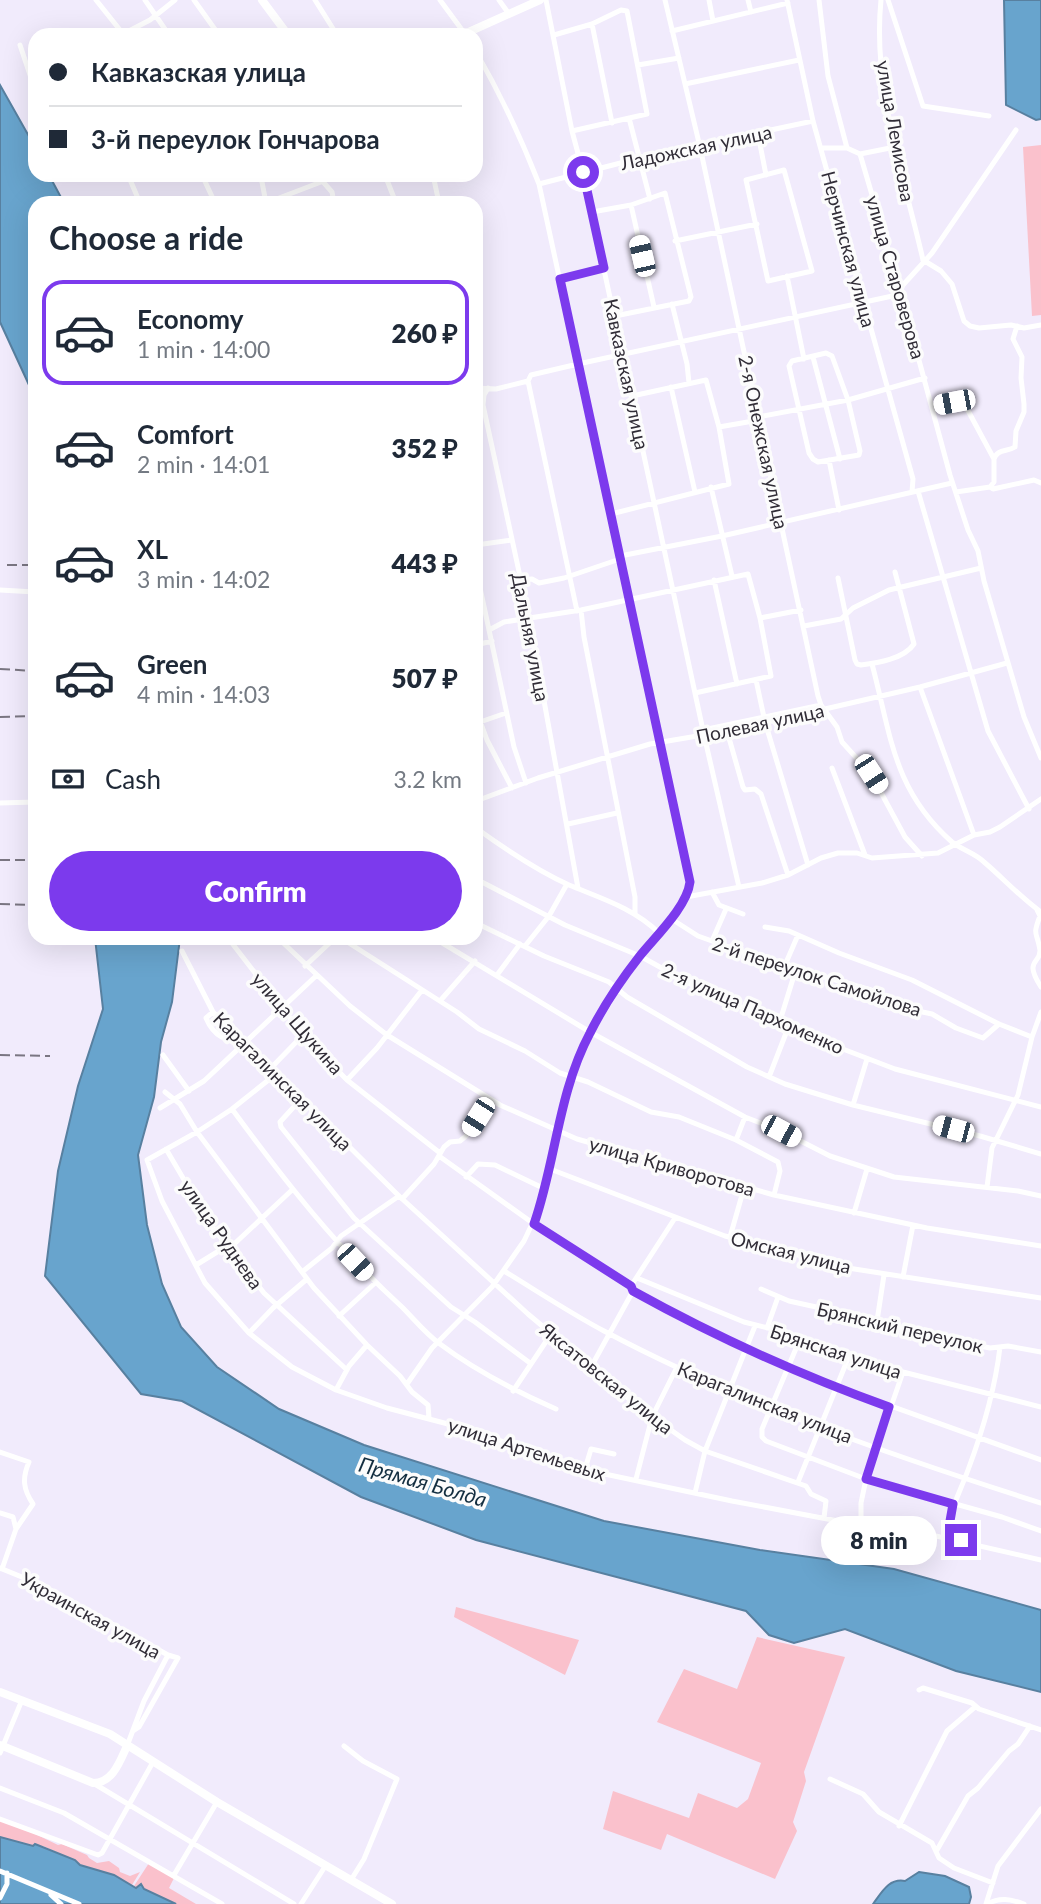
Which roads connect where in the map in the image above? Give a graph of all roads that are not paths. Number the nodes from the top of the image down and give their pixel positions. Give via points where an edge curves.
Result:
1 (96, 0) edge
2 (145, 0) edge
3 (175, 0) edge
4 (194, 0) edge
5 (262, 0) edge
6 (315, 0) edge
7 (440, 0) edge
8 (499, 0) edge
9 (540, 0) edge
10 (546, 0) edge
11 (665, 0) edge
12 (709, 0) edge
13 (748, 0) edge
14 (819, 0) edge
15 (881, 0) edge
16 (888, 0) edge
17 (787, 2) edge
18 (751, 12) junction
19 (155, 14) junction
20 (509, 15) junction
21 (713, 21) junction
22 (592, 24) junction
23 (118, 28) edge
24 (135, 28) edge
25 (164, 28) edge
26 (214, 28) edge
27 (283, 28) edge
28 (333, 28) edge
29 (460, 28) edge
30 (478, 28) edge
31 (672, 31) junction
32 (554, 36) junction
33 (20, 45) dead end
34 (679, 58) junction
35 (799, 60) junction
36 (28, 63) edge
37 (483, 64) edge
38 (638, 65) junction
39 (685, 84) junction
40 (989, 117) dead end
41 (629, 118) junction
42 (813, 121) junction
43 (612, 123) junction
44 (1016, 130) dead end
45 (572, 131) junction
46 (758, 134) junction
47 (700, 147) junction
48 (895, 147) junction
49 (821, 148) junction
50 (847, 148) junction
51 (860, 154) junction
52 (640, 158) junction
53 (583, 172) junction
54 (766, 174) junction
55 (321, 182) joint
56 (539, 184) junction
57 (284, 196) edge
58 (333, 196) edge
59 (650, 199) junction
60 (631, 205) junction
61 (592, 212) junction
62 (757, 224) junction
63 (718, 231) junction
64 (675, 241) junction
65 (923, 260) junction
66 (604, 268) junction
67 (787, 276) junction
68 (560, 279) junction
69 (900, 290) junction
70 (864, 302) junction
71 (672, 304) junction
72 (654, 307) junction
73 (615, 316) junction
74 (795, 317) junction
75 (1041, 325) edge
76 (1017, 326) junction
77 (740, 330) junction
78 (681, 342) junction
79 (623, 354) junction
80 (813, 357) junction
81 (804, 359) junction
82 (578, 364) junction
83 (925, 377) junction
84 (528, 381) junction
85 (689, 383) junction
86 (671, 387) junction
87 (483, 388) edge
88 (488, 388) junction
89 (887, 388) junction
90 (632, 396) junction
91 (848, 400) junction
92 (827, 405) junction
93 (932, 406) junction
94 (799, 409) junction
95 (759, 418) junction
96 (719, 428) junction
97 (840, 459) junction
98 (994, 459) junction
99 (829, 460) junction
100 (952, 483) junction
101 (1041, 483) edge
102 (711, 487) junction
103 (989, 487) junction
104 (915, 491) junction
105 (695, 492) junction
106 (956, 492) junction
107 (655, 502) junction
108 (839, 510) junction
109 (611, 513) junction
110 (781, 523) junction
111 (722, 536) junction
112 (512, 540) junction
113 (483, 544) edge
114 (665, 548) junction
115 (620, 557) junction
116 (981, 568) junction
117 (895, 572) dead end
118 (570, 575) junction
119 (732, 576) junction
120 (942, 577) junction
121 (838, 578) dead end
122 (521, 580) junction
123 (714, 580) junction
124 (900, 587) junction
125 (673, 588) junction
126 (0, 590) edge
127 (28, 592) edge
128 (629, 600) junction
129 (483, 602) edge
130 (579, 610) junction
131 (800, 610) junction
132 (845, 616) junction
133 (529, 618) junction
134 (760, 618) junction
135 (804, 626) junction
136 (489, 630) junction
137 (492, 641) junction
138 (483, 643) edge
139 (872, 663) junction
140 (1007, 663) junction
141 (971, 673) junction
142 (755, 681) junction
143 (737, 684) junction
144 (920, 687) junction
145 (695, 693) junction
146 (880, 697) junction
147 (823, 707) junction
148 (506, 713) junction
149 (764, 720) junction
150 (483, 721) edge
151 (483, 728) edge
152 (727, 731) junction
153 (703, 733) junction
154 (660, 742) junction
155 (608, 756) junction
156 (1041, 758) edge
157 (832, 768) dead end
158 (558, 772) junction
159 (526, 783) junction
160 (512, 788) junction
161 (483, 796) edge
162 (1041, 799) edge
163 (28, 802) edge
164 (0, 803) edge
165 (1029, 809) junction
166 (617, 813) junction
167 (568, 824) junction
168 (483, 833) edge
169 (974, 835) junction
170 (954, 844) junction
171 (865, 855) junction
172 (922, 856) junction
173 (808, 865) junction
174 (788, 875) junction
175 (483, 883) edge
176 (567, 884) junction
177 (739, 887) junction
178 (578, 888) junction
179 (712, 892) junction
180 (686, 897) junction
181 (726, 909) junction
182 (1039, 910) edge
183 (635, 914) junction
184 (743, 914) dead end
185 (548, 916) junction
186 (670, 918) junction
187 (483, 926) edge
188 (765, 927) dead end
189 (659, 933) junction
190 (798, 935) junction
191 (712, 941) junction
192 (233, 945) edge
193 (285, 945) edge
194 (328, 945) edge
195 (352, 945) edge
196 (446, 945) edge
197 (523, 945) junction
198 (182, 951) dead end
199 (640, 956) junction
200 (475, 961) junction
201 (785, 965) junction
202 (305, 966) junction
203 (796, 969) junction
204 (317, 975) junction
205 (497, 975) junction
206 (1041, 987) edge
207 (618, 989) junction
208 (422, 990) junction
209 (440, 1001) junction
210 (282, 1009) junction
211 (213, 1012) junction
212 (1041, 1013) edge
213 (779, 1024) junction
214 (999, 1024) junction
215 (788, 1028) junction
216 (1039, 1028) edge
217 (590, 1032) junction
218 (303, 1035) junction
219 (387, 1035) junction
220 (1032, 1037) junction
221 (245, 1043) junction
222 (163, 1055) dead end
223 (867, 1059) junction
224 (271, 1068) junction
225 (276, 1074) junction
226 (572, 1077) junction
227 (768, 1077) junction
228 (348, 1080) junction
229 (189, 1091) junction
230 (164, 1092) dead end
231 (176, 1098) junction
232 (489, 1098) junction
233 (301, 1100) junction
234 (1016, 1101) junction
235 (853, 1105) junction
236 (1041, 1107) edge
237 (160, 1108) dead end
238 (232, 1110) junction
239 (745, 1116) junction
240 (557, 1130) junction
241 (197, 1132) junction
242 (736, 1140) junction
243 (995, 1141) junction
244 (166, 1149) junction
245 (440, 1154) junction
246 (1041, 1154) edge
247 (550, 1169) junction
248 (867, 1169) junction
249 (466, 1177) junction
250 (987, 1187) junction
251 (744, 1188) junction
252 (292, 1189) junction
253 (545, 1189) junction
254 (774, 1195) junction
255 (1041, 1196) edge
256 (400, 1197) junction
257 (854, 1213) junction
258 (261, 1218) junction
259 (675, 1218) junction
260 (359, 1223) junction
261 (534, 1224) junction
262 (913, 1225) junction
263 (730, 1237) junction
264 (336, 1241) junction
265 (1041, 1246) edge
266 (227, 1247) junction
267 (196, 1265) junction
268 (504, 1271) junction
269 (302, 1272) junction
270 (884, 1275) junction
271 (903, 1277) junction
272 (637, 1278) junction
273 (306, 1279) junction
274 (375, 1283) junction
275 (495, 1283) junction
276 (632, 1289) junction
277 (761, 1289) dead end
278 (778, 1297) junction
279 (1041, 1298) edge
280 (276, 1305) junction
281 (465, 1315) junction
282 (339, 1316) junction
283 (877, 1321) junction
284 (755, 1325) junction
285 (767, 1328) junction
286 (249, 1334) junction
287 (551, 1334) junction
288 (610, 1334) junction
289 (800, 1339) junction
290 (437, 1342) junction
291 (1041, 1344) edge
292 (368, 1345) junction
293 (1000, 1347) junction
294 (745, 1349) junction
295 (1033, 1351) junction
296 (1041, 1352) edge
297 (849, 1356) junction
298 (530, 1363) junction
299 (591, 1367) junction
300 (677, 1367) junction
301 (788, 1369) junction
302 (347, 1370) junction
303 (903, 1373) junction
304 (407, 1384) junction
305 (837, 1388) junction
306 (728, 1389) junction
307 (336, 1390) junction
308 (513, 1391) junction
309 (992, 1395) junction
310 (771, 1406) junction
311 (889, 1407) junction
312 (1041, 1407) edge
313 (556, 1409) dead end
314 (429, 1418) junction
315 (652, 1418) junction
316 (821, 1427) junction
317 (979, 1437) junction
318 (876, 1446) junction
319 (705, 1451) junction
320 (0, 1452) edge
321 (614, 1454) dead end
322 (807, 1458) junction
323 (1041, 1460) edge
324 (585, 1469) junction
325 (636, 1479) junction
326 (866, 1479) junction
327 (964, 1479) junction
328 (798, 1482) junction
329 (695, 1493) junction
330 (1041, 1503) edge
331 (953, 1504) junction
332 (0, 1513) edge
333 (824, 1518) junction
334 (861, 1523) junction
335 (16, 1529) junction
336 (1041, 1531) edge
337 (947, 1538) junction
338 (1041, 1560) edge
339 (1, 1569) edge
340 (168, 1655) junction
341 (919, 1690) dead end
342 (0, 1692) edge
343 (22, 1700) junction
344 (975, 1707) junction
345 (1030, 1726) junction
346 (1041, 1730) edge
347 (133, 1731) junction
348 (127, 1746) junction
349 (344, 1746) dead end
350 (1, 1748) edge
351 (153, 1762) junction
352 (830, 1779) dead end
353 (93, 1783) junction
354 (0, 1788) edge
355 (217, 1802) junction
356 (128, 1804) junction
357 (1041, 1809) edge
358 (0, 1819) edge
359 (899, 1826) junction
360 (110, 1838) junction
361 (193, 1843) junction
362 (937, 1850) junction
363 (326, 1866) junction
364 (0, 1871) edge
365 (7, 1874) junction
366 (174, 1875) junction
367 (351, 1880) junction
368 (993, 1883) junction
369 (46, 1891) junction
370 (0, 1898) edge
371 (61, 1904) edge
372 (79, 1904) edge
373 (222, 1904) edge
374 (294, 1904) edge
375 (301, 1904) edge
376 (392, 1904) edge
377 (986, 1904) edge
378 (1024, 1904) edge

1 - 23 street
2 - 19 street
3 - 19 street
4 - 26 street
5 - 27 main road
6 - 28 street
7 - 29 street
8 - 20 street
9 - 20 main road
10 - 32 street, Кавказская улица
11 - 31 street, 2-я Онежская улица
12 - 21 street
13 - 18 street
14 - 50 street via 828,76
15 - 48 street, улица Лемисова via 884,80
16 - 40 street via 923,106
17 - 18 street
17 - 35 street, Нерчинская улица
18 - 21 street
19 - 24 street
19 - 25 street
20 - 30 main road
21 - 31 street
22 - 32 street
22 - 38 street via 627,11
22 - 43 street
31 - 34 street, 2-я Онежская улица
32 - 45 street, Кавказская улица
33 - 36 street
34 - 38 street
34 - 39 street, 2-я Онежская улица
35 - 39 street
35 - 42 street, Нерчинская улица
37 - 56 street via 522,138
38 - 41 street via 647,114
39 - 47 street, 2-я Онежская улица
41 - 43 street
41 - 52 street
42 - 46 street, Ладожская улица
42 - 49 street, Нерчинская улица
43 - 45 street
44 - 65 street
45 - 53 street, Кавказская улица
46 - 47 street, Ладожская улица
46 - 54 street
47 - 52 street, Ладожская улица
47 - 63 street, 2-я Онежская улица
48 - 51 street
48 - 65 street, улица Лемисова
49 - 50 street
49 - 70 street, Нерчинская улица
50 - 51 street
51 - 69 street, улица Староверова
52 - 53 street, Ладожская улица
52 - 59 street
53 - 56 street, Ладожская улица
53 - 61 street, Кавказская улица
54 - 62 street via 746,180
54 - 67 street via 784,170 812,271
55 - 57 street
55 - 58 street
56 - 68 street
59 - 60 street
59 - 64 street via 665,193
60 - 61 street
60 - 72 street
61 - 66 street, Кавказская улица
62 - 63 street
62 - 67 street via 768,281
63 - 64 street
63 - 77 street, 2-я Онежская улица
64 - 71 street via 691,297
65 - 69 street
65 - 76 street via 952,284 964,321 970,326
66 - 68 street
66 - 73 street, Кавказская улица
67 - 74 street
68 - 82 street
69 - 70 street via 891,298
69 - 83 street, улица Староверова
70 - 74 street
70 - 89 street, Нерчинская улица
71 - 72 street
71 - 78 street
72 - 73 street
73 - 79 street, Кавказская улица
74 - 77 street
74 - 81 street
75 - 76 street
76 - 98 street via 1013,339 1022,357 1024,412 1015,447 995,454
77 - 78 street
77 - 95 street, 2-я Онежская улица
78 - 79 street
78 - 85 street
79 - 82 street
79 - 90 street, Кавказская улица
80 - 81 street
80 - 91 street via 832,356
80 - 92 street
81 - 94 street via 789,366
82 - 84 street via 531,375
82 - 109 street
83 - 89 street
83 - 93 street, улица Староверова
84 - 88 street
84 - 118 street
85 - 86 street
85 - 96 street via 706,380
86 - 90 street
86 - 105 street
87 - 88 street
88 - 112 street, Дальняя улица via 483,405
89 - 91 street
89 - 104 street, Нерчинская улица
90 - 107 street, Кавказская улица
91 - 92 street
91 - 97 street via 860,451
92 - 94 street
92 - 97 street
93 - 98 street via 965,405
93 - 100 street, улица Староверова
94 - 95 street
94 - 99 street via 809,453 818,462
95 - 96 street
95 - 110 street, 2-я Онежская улица
96 - 102 street via 729,484
97 - 99 street
98 - 103 street via 994,482
99 - 108 street
100 - 104 street
100 - 106 street, улица Староверова
101 - 103 street via 1034,480
102 - 105 street
102 - 111 street
103 - 106 street
104 - 108 street
104 - 120 street, Нерчинская улица
105 - 107 street
106 - 116 street, улица Староверова
107 - 109 street
107 - 114 street, Кавказская улица
108 - 110 street
109 - 115 street
110 - 111 street
110 - 131 street, 2-я Онежская улица
111 - 114 street
111 - 119 street
112 - 113 street
112 - 122 street, Дальняя улица
114 - 115 street
114 - 125 street, Кавказская улица
115 - 118 street
115 - 128 street
116 - 120 street
116 - 140 street, улица Староверова
117 - 124 street
118 - 122 street via 539,583
118 - 130 street
119 - 123 street
119 - 134 street via 744,573 750,577
120 - 124 street
120 - 141 street, Нерчинская улица
121 - 132 street
122 - 133 street, Дальняя улица
123 - 125 street
123 - 143 street
124 - 132 street
124 - 139 street via 914,644 898,656
125 - 128 street
125 - 145 street
126 - 127 street
128 - 130 street
128 - 154 street
129 - 136 street
130 - 133 street
130 - 155 street
131 - 134 street
131 - 135 street, 2-я Онежская улица
132 - 135 street via 836,622
132 - 139 street via 857,664
133 - 136 street
133 - 158 street, Дальняя улица
134 - 142 street via 771,673
135 - 147 street, 2-я Онежская улица
136 - 137 street
137 - 138 street
137 - 148 street
139 - 146 street
140 - 141 street, Полевая улица
140 - 156 street, улица Староверова
141 - 144 street, Полевая улица
141 - 165 street, Нерчинская улица via 994,745
142 - 143 street
142 - 149 street
143 - 145 street
144 - 146 street, Полевая улица
144 - 169 street
145 - 153 street
146 - 147 street, Полевая улица
146 - 170 street via 894,753 911,794
147 - 149 street, Полевая улица
147 - 172 street, 2-я Онежская улица via 842,742 871,774 905,837
148 - 150 street
148 - 159 street
149 - 152 street, Полевая улица
149 - 153 street
149 - 173 street
151 - 160 street
152 - 153 street, Полевая улица
152 - 174 street via 743,788 761,794
153 - 154 street, Полевая улица
153 - 177 street
154 - 155 street, Полевая улица
154 - 180 street via 690,875
155 - 158 street, Полевая улица
155 - 166 street
157 - 171 street
158 - 159 street, Полевая улица
158 - 167 street, Дальняя улица
159 - 160 street, Полевая улица
160 - 161 street, Полевая улица
162 - 165 street
163 - 164 street
165 - 169 street via 990,832
166 - 167 street
166 - 183 street
167 - 178 street, Дальняя улица
168 - 176 street
169 - 170 street
170 - 172 street
170 - 182 street via 984,861
171 - 172 street
171 - 173 street via 838,853
173 - 174 street
174 - 177 street
175 - 185 street, 2-я улица Пархоменко
176 - 178 street
176 - 185 street
177 - 179 street
178 - 183 street
179 - 180 street
179 - 181 street
180 - 186 street
181 - 184 street
181 - 191 street
182 - 206 street via 1034,934 1040,950 1032,970
183 - 189 street
185 - 197 street
185 - 199 street, 2-я улица Пархоменко
186 - 189 street
186 - 191 street, 2-й переулок Самойлова
187 - 197 street
188 - 190 street
189 - 199 street
190 - 201 street
190 - 214 street via 912,980
191 - 201 street, 2-й переулок Самойлова
192 - 210 street, улица Щукина
193 - 202 street, улица Криворотова
194 - 202 street
195 - 208 street
196 - 200 street
197 - 205 street
197 - 207 street
198 - 211 street, Карагалинская улица
199 - 207 street
199 - 213 street, 2-я улица Пархоменко
200 - 205 street
200 - 209 street
201 - 203 street, 2-й переулок Самойлова
202 - 204 street, улица Криворотова
203 - 213 street
203 - 214 street, 2-й переулок Самойлова via 871,990 975,1036 983,1038
204 - 210 street
204 - 219 street, улица Криворотова
205 - 217 street
207 - 217 street
207 - 227 street
208 - 209 street
208 - 219 street
209 - 226 street via 479,1029
210 - 218 street, улица Щукина
210 - 221 street
211 - 221 street, Карагалинская улица
211 - 221 street via 207,1023 225,1041
212 - 216 street
213 - 215 street, 2-я улица Пархоменко
214 - 220 street
215 - 223 street, 2-я улица Пархоменко
215 - 227 street
216 - 220 street
217 - 226 street
217 - 239 street
218 - 224 street
218 - 228 street, улица Щукина
219 - 228 street
219 - 232 street, улица Криворотова
220 - 234 street
221 - 224 street, Карагалинская улица
221 - 229 street
222 - 229 street
223 - 234 street, 2-я улица Пархоменко
223 - 235 street
224 - 225 street, Карагалинская улица
225 - 233 street, Карагалинская улица
225 - 238 street
226 - 240 street
226 - 242 street via 651,1112 679,1117
227 - 235 street
228 - 245 street, улица Щукина
229 - 231 street
230 - 231 street
231 - 237 street
231 - 241 street, улица Артемьевых
232 - 240 street, улица Криворотова
232 - 245 street via 466,1136 450,1142
233 - 256 street, Карагалинская улица
233 - 260 street via 280,1122 281,1127
234 - 236 street, 2-я улица Пархоменко
234 - 243 street
235 - 243 street
238 - 241 street
238 - 252 street
239 - 242 street
239 - 248 street
240 - 247 street
240 - 251 street, улица Криворотова
241 - 244 street
241 - 258 street, улица Артемьевых
242 - 254 street via 778,1162
243 - 246 street
243 - 250 street
244 - 266 street, улица Руднева
244 - 267 street via 147,1160 162,1201
245 - 249 street, улица Щукина
245 - 256 street via 417,1184
247 - 253 street
247 - 259 street, Омская улица
248 - 250 street via 913,1180
248 - 257 street
249 - 253 street via 478,1164 490,1164
249 - 261 street, улица Щукина
250 - 255 street
251 - 254 street, улица Криворотова
251 - 263 street
252 - 258 street
252 - 264 street
253 - 261 street
254 - 257 street, улица Криворотова
256 - 260 street
256 - 275 street, Карагалинская улица
257 - 262 street, улица Криворотова
258 - 266 street
258 - 269 street, улица Артемьевых
259 - 263 street, Омская улица
259 - 272 street
260 - 264 street
260 - 281 street
261 - 268 street
261 - 276 street, улица Щукина
262 - 265 street, улица Криворотова
262 - 271 street
263 - 270 street, Омская улица
264 - 269 street
264 - 274 street
266 - 267 street
266 - 280 street, улица Руднева
267 - 286 street via 205,1283
268 - 275 street
268 - 288 street, Карагалинская улица
269 - 273 street, улица Артемьевых
270 - 271 street, Омская улица
270 - 283 street
271 - 279 street, Омская улица
272 - 276 street
272 - 284 street, Брянская улица
273 - 280 street
273 - 282 street, улица Артемьевых
274 - 282 street
274 - 290 street
275 - 281 street
275 - 287 street, Яксатовская улица
276 - 288 street
276 - 294 street, улица Щукина
277 - 278 street, Брянский переулок
278 - 283 street, Брянский переулок
278 - 285 street
280 - 286 street
280 - 302 street, улица Руднева
281 - 290 street
281 - 298 street
282 - 292 street, улица Артемьевых
283 - 293 street, Брянский переулок
284 - 285 street, Брянская улица
284 - 294 street
285 - 289 street, Брянская улица
286 - 307 street via 292,1367
287 - 298 street
287 - 299 street, Яксатовская улица
288 - 299 street
288 - 300 street, Карагалинская улица
289 - 297 street, Брянская улица
289 - 301 street
290 - 304 street
290 - 308 street
291 - 295 street
292 - 302 street
292 - 304 street, улица Артемьевых
293 - 295 street, Брянский переулок
293 - 309 street
294 - 301 street, улица Щукина
294 - 306 street
295 - 296 street, Брянский переулок
297 - 303 street, Брянская улица
297 - 305 street
298 - 308 street
299 - 315 street, Яксатовская улица
300 - 306 street, Карагалинская улица
300 - 315 street
301 - 305 street, улица Щукина
301 - 310 street
302 - 307 street
303 - 309 street, Брянская улица
303 - 311 street
304 - 314 street, улица Артемьевых via 428,1405
305 - 311 street, улица Щукина
305 - 316 street
306 - 310 street, Карагалинская улица
306 - 319 street
307 - 314 street
308 - 313 street
309 - 312 street, Брянская улица
309 - 317 street
310 - 316 street, Карагалинская улица
310 - 322 street via 762,1437
311 - 317 street, улица Щукина
311 - 318 street
314 - 324 street, улица Артемьевых
315 - 319 street, Яксатовская улица
315 - 325 street
316 - 318 street, Карагалинская улица
316 - 322 street
317 - 323 street, улица Щукина
317 - 327 street
318 - 326 street
318 - 327 street, Карагалинская улица
319 - 328 street, Яксатовская улица
319 - 329 street
320 - 335 street via 30,1462 23,1475 33,1503
321 - 324 street via 591,1449
322 - 326 street
322 - 328 street
324 - 325 street, улица Артемьевых
325 - 329 street, улица Артемьевых
326 - 331 street
326 - 334 street
327 - 330 street, Карагалинская улица
327 - 331 street
328 - 333 street, Яксатовская улица via 826,1501
329 - 333 street, улица Артемьевых
331 - 336 street
331 - 337 street
332 - 335 street via 13,1517
333 - 334 street, улица Артемьевых
334 - 337 street, улица Артемьевых
335 - 339 street
337 - 338 street, улица Артемьевых
339 - 340 street, Украинская улица via 50,1590
340 - 347 street, Украинская улица
340 - 347 street via 178,1658
341 - 344 street
342 - 343 main road
343 - 348 main road via 102,1730
343 - 350 street
344 - 345 street
344 - 359 street via 947,1731
345 - 346 street
345 - 362 street via 968,1796
347 - 348 street, Украинская улица
348 - 351 main road
348 - 353 main road via 111,1777
349 - 367 street via 397,1779
350 - 353 main road
351 - 355 main road
351 - 356 street
352 - 359 street via 863,1794
353 - 356 street
354 - 360 street via 64,1813
355 - 361 street
355 - 363 main road
356 - 360 street
356 - 361 street
357 - 368 street via 998,1866
358 - 360 street via 93,1855 102,1853
359 - 362 street
360 - 366 street
361 - 366 street
361 - 374 street
362 - 368 street via 939,1858 954,1868
363 - 367 main road
363 - 375 street
364 - 365 street
365 - 369 street
365 - 370 street
366 - 373 street
367 - 376 main road
368 - 377 street
369 - 371 street
369 - 372 street
377 - 378 street via 997,1899

